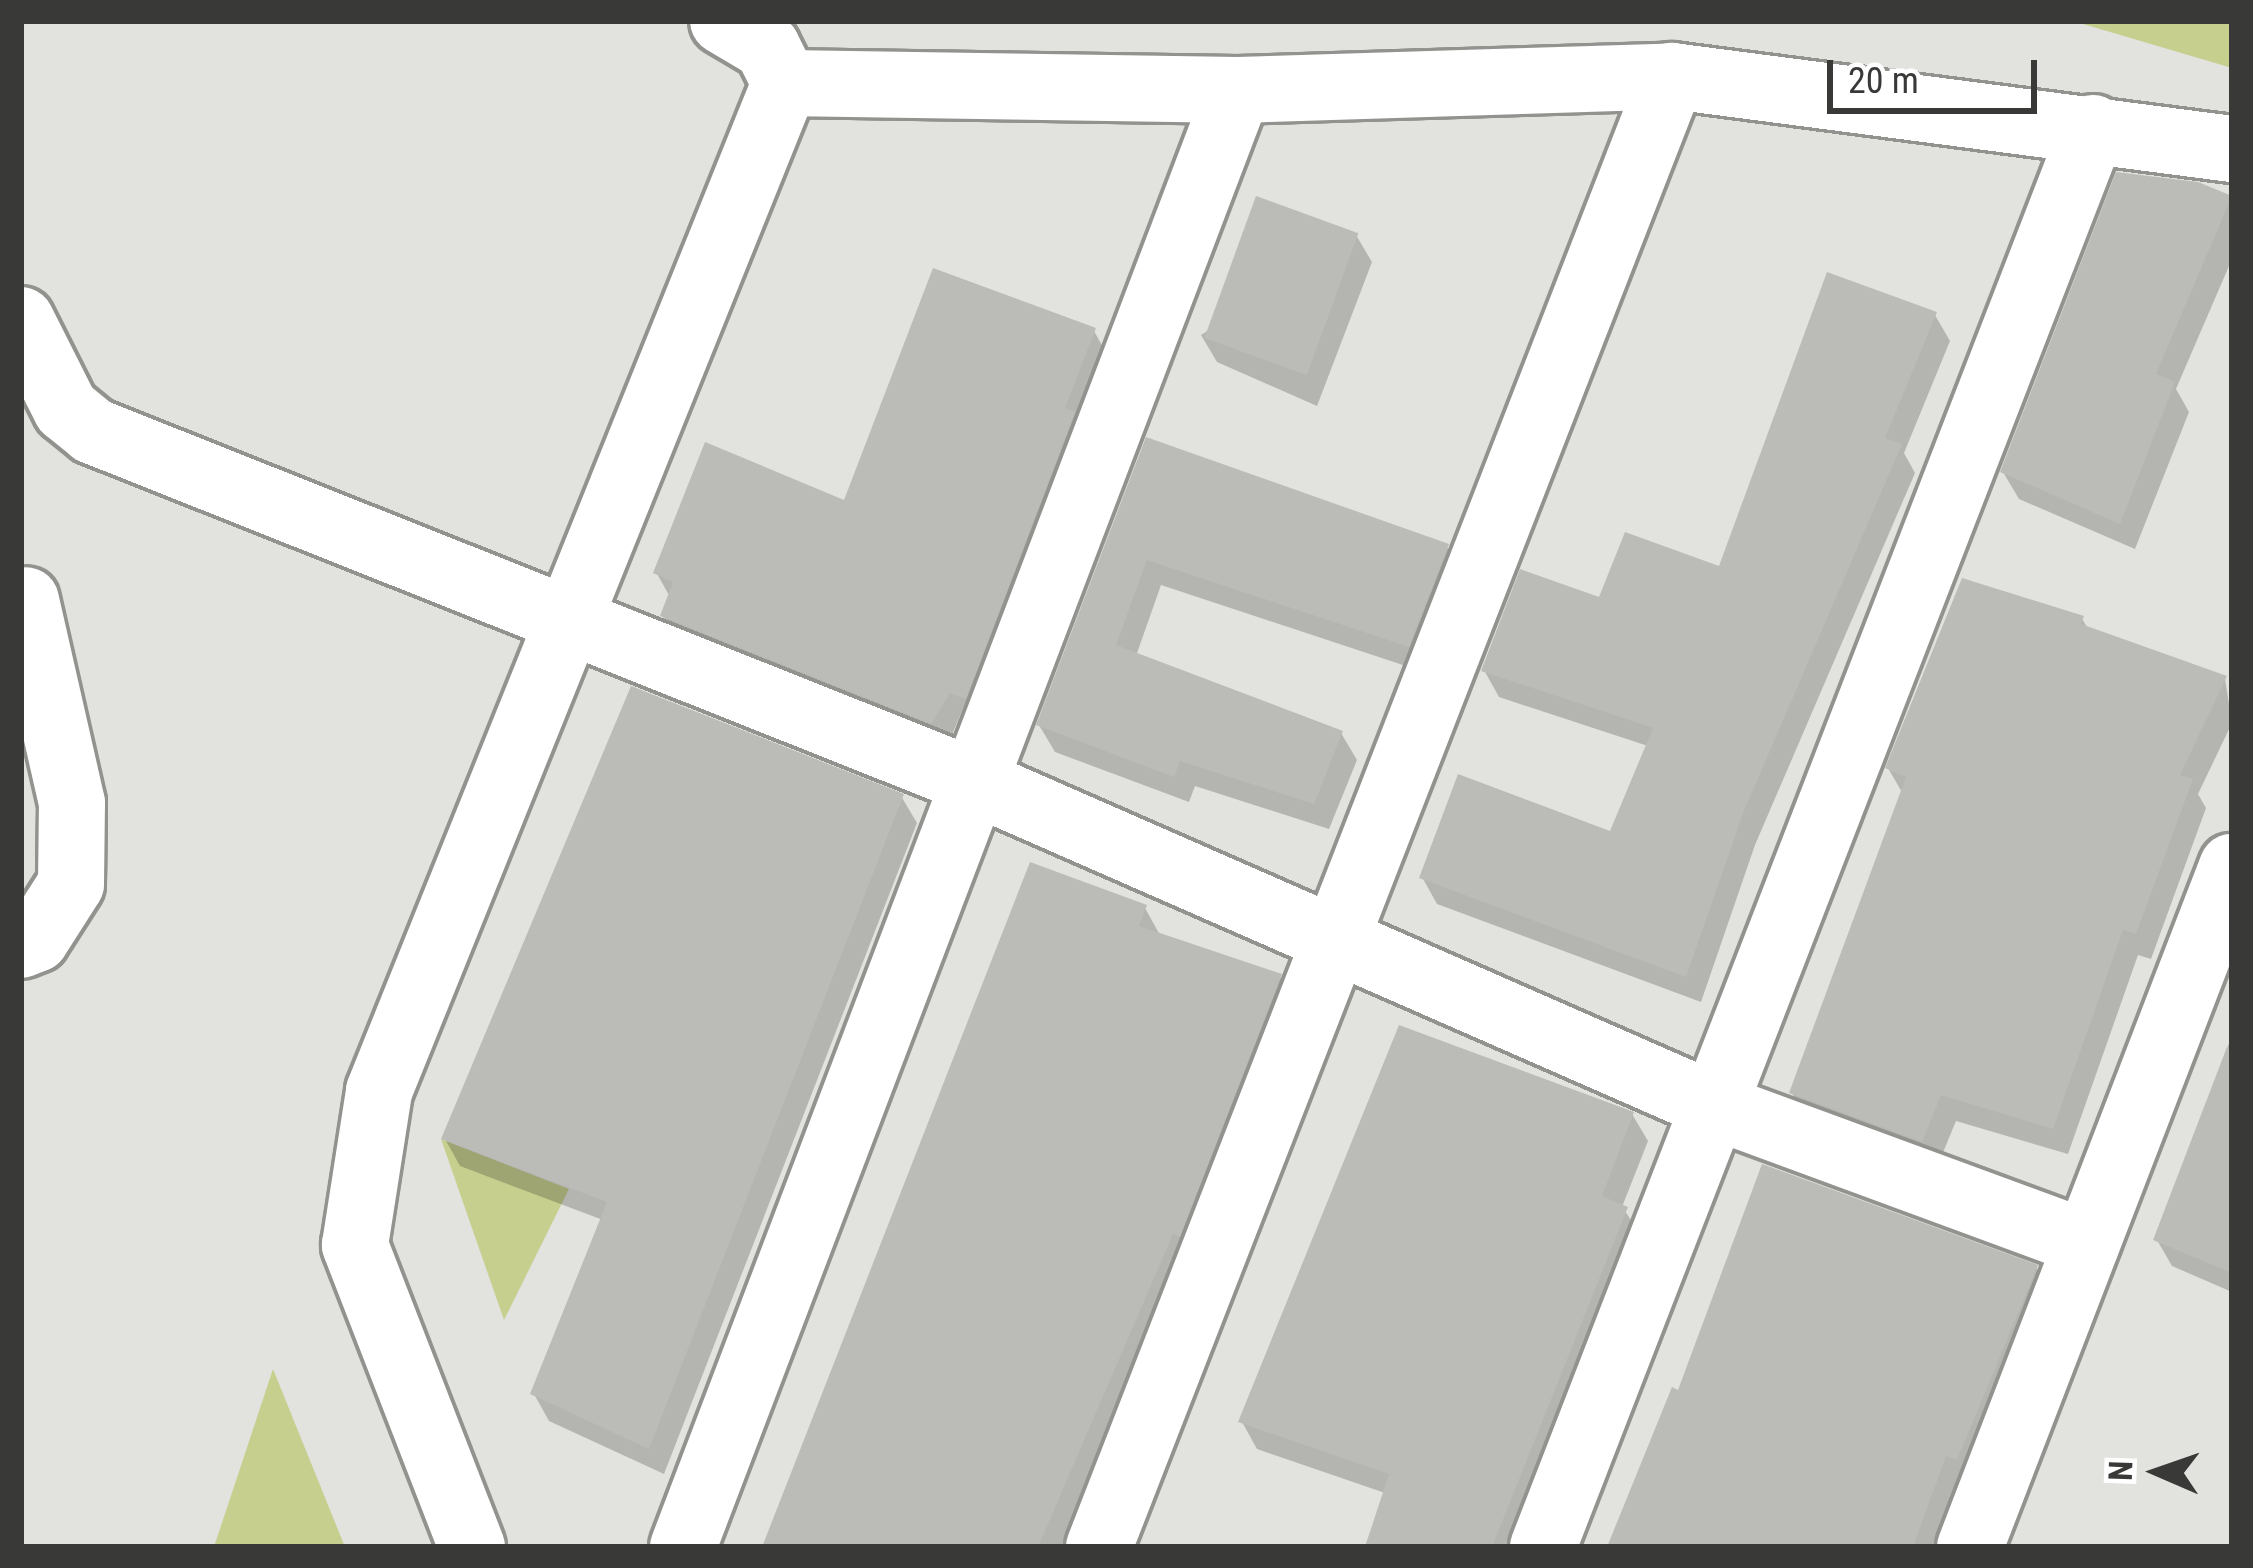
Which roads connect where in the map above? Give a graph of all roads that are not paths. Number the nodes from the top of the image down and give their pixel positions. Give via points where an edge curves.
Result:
1 (723, 21) edge
2 (1672, 76) junction
3 (785, 83) junction
4 (1238, 90) junction
5 (2093, 128) junction
6 (2232, 149) edge
7 (21, 320) edge
8 (26, 600) dead end
9 (575, 618) junction
10 (975, 782) junction
11 (2232, 867) edge
12 (1332, 942) junction
13 (21, 945) edge
14 (1714, 1106) junction
15 (2087, 1244) junction
16 (472, 1547) edge
17 (683, 1547) edge
18 (1100, 1547) edge
19 (1544, 1547) edge
20 (1970, 1547) edge

1 - 3 street via 767,47
2 - 4 street
2 - 5 street
2 - 12 street
3 - 4 street
3 - 9 street
4 - 10 street
5 - 6 street
5 - 14 street
7 - 9 street via 66,409 94,431
8 - 13 street via 72,803 70,884 36,939
9 - 10 street
9 - 16 street via 379,1090 355,1245
10 - 12 street
10 - 17 street
11 - 15 street
12 - 14 street
12 - 18 street
14 - 15 street
14 - 19 street
15 - 20 street

